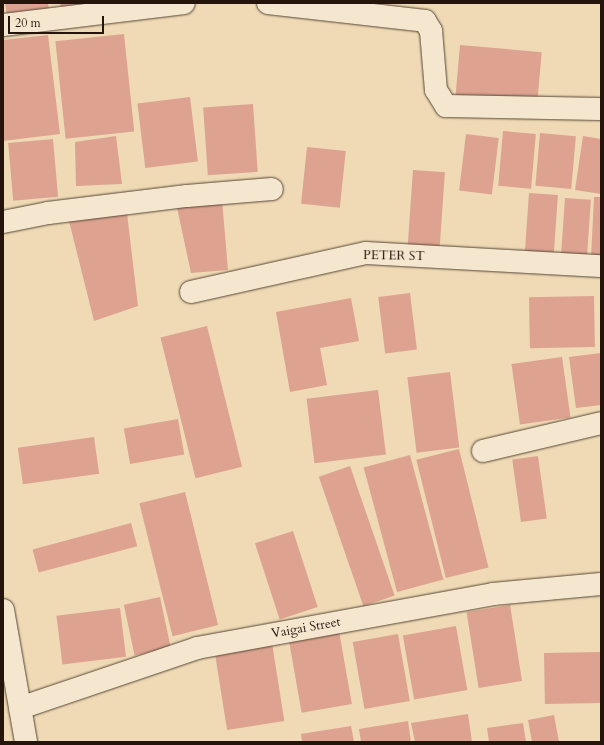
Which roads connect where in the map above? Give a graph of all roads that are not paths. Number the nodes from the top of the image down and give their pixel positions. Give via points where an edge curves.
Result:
1 (184, 3) edge
2 (268, 3) edge
3 (3, 25) edge
4 (601, 109) edge
5 (272, 189) dead end
6 (3, 222) edge
7 (601, 266) edge
8 (190, 292) dead end
9 (601, 423) edge
10 (484, 451) dead end
11 (601, 584) edge
12 (3, 610) edge
13 (11, 708) edge
14 (26, 742) edge

1 - 3 street
2 - 4 street via 425,21 431,31 436,90 446,106
5 - 6 street via 186,196 48,213
7 - 8 street, PETER ST via 366,253
9 - 10 street
11 - 13 street, Vaigai Street via 493,594 198,648
12 - 13 street
13 - 14 street

